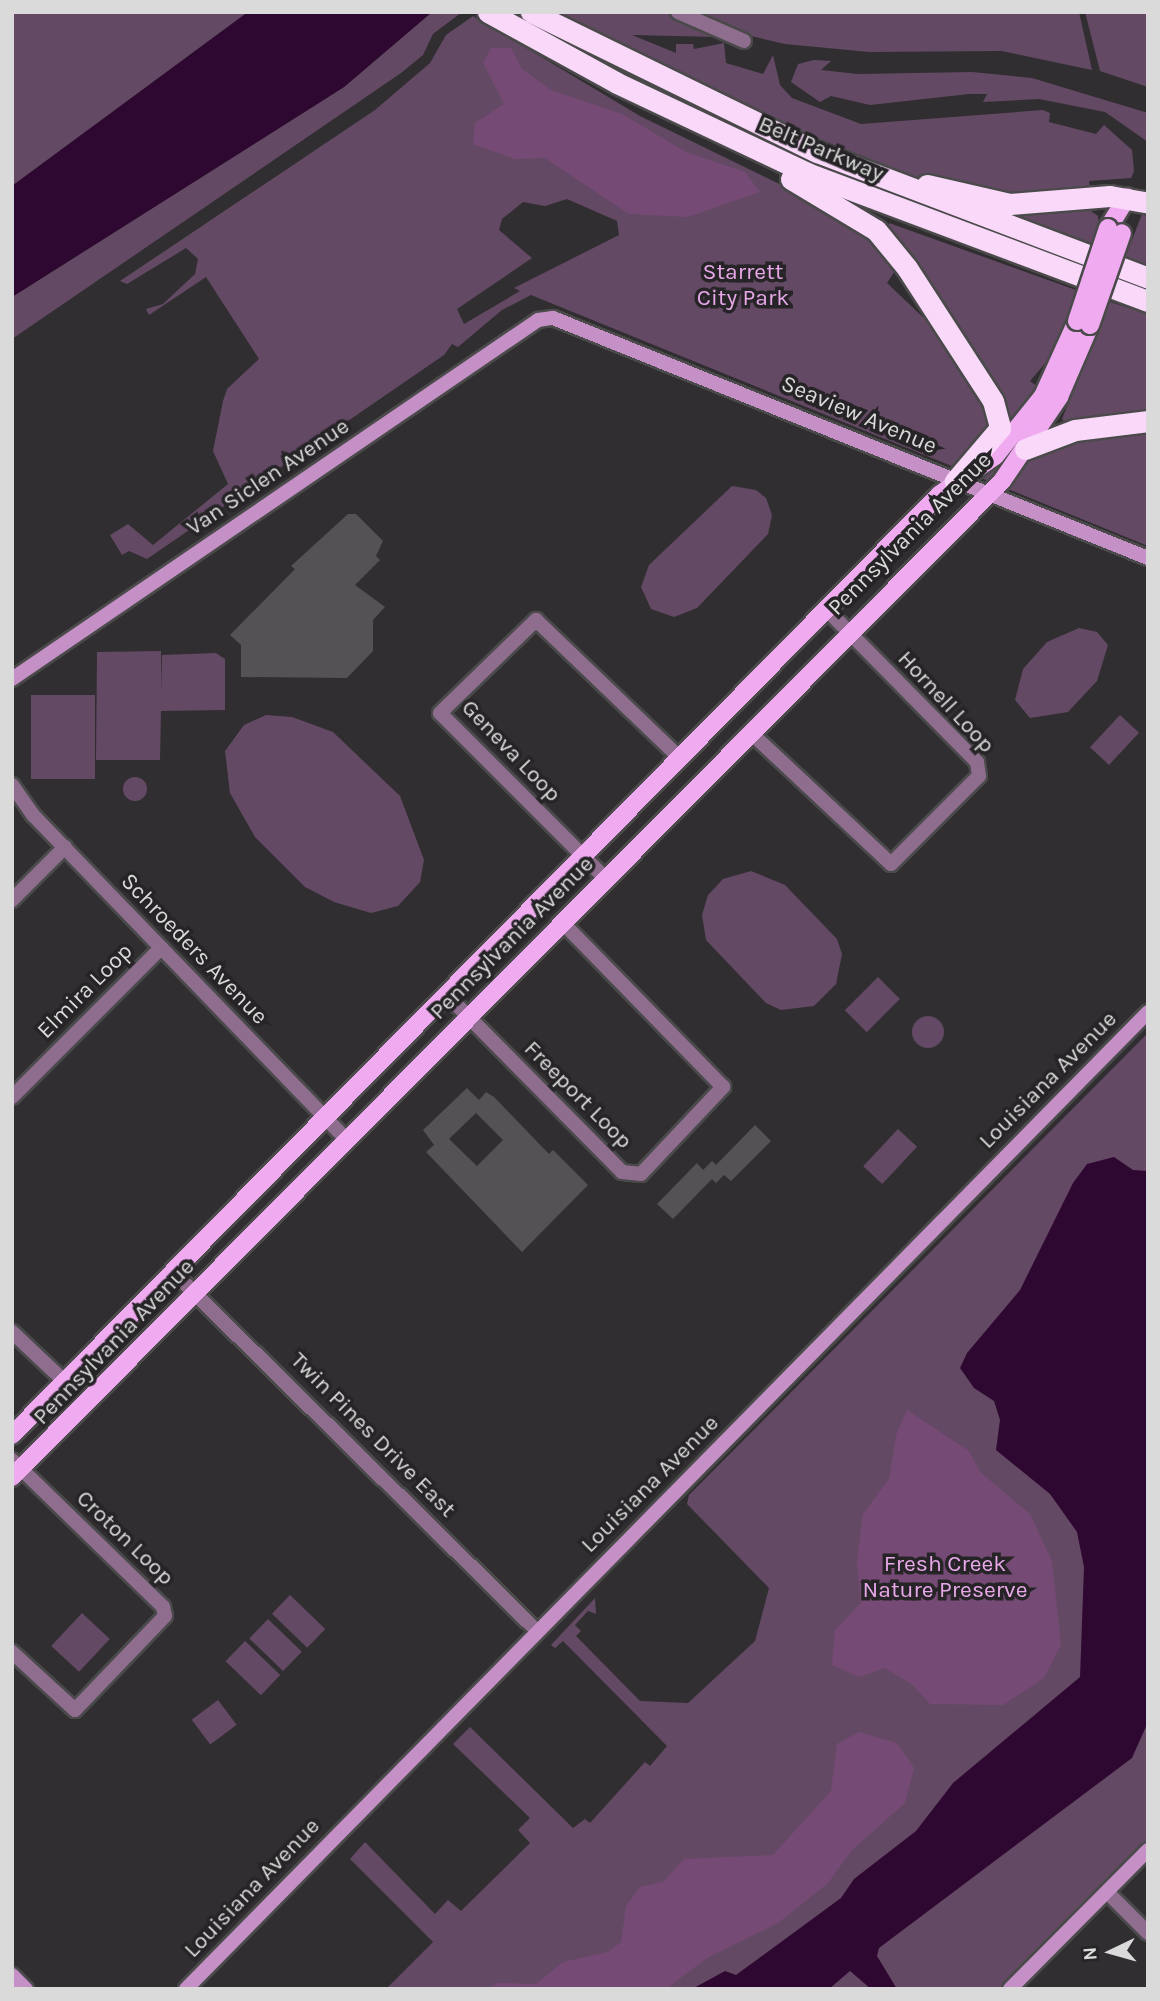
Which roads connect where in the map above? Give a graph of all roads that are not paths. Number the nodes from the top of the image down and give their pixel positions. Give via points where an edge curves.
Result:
1 (531, 12) edge
2 (678, 12) edge
3 (492, 15) edge
4 (744, 41) dead end
5 (627, 63) junction
6 (617, 83) junction
7 (1138, 200) edge
8 (1148, 278) edge
9 (1148, 301) edge
10 (552, 318) joint
11 (1084, 323) junction
12 (1148, 422) edge
13 (1025, 449) junction
14 (955, 481) junction
15 (989, 492) junction
16 (1148, 558) edge
17 (829, 612) junction
18 (848, 632) junction
19 (12, 679) edge
20 (750, 732) junction
21 (681, 759) junction
22 (12, 785) edge
23 (65, 847) junction
24 (584, 858) junction
25 (605, 878) junction
26 (12, 901) edge
27 (562, 922) junction
28 (161, 947) junction
29 (447, 995) junction
30 (1148, 1012) edge
31 (469, 1016) junction
32 (12, 1097) edge
33 (324, 1117) junction
34 (347, 1140) junction
35 (174, 1273) junction
36 (197, 1292) junction
37 (12, 1332) edge
38 (64, 1381) junction
39 (12, 1435) edge
40 (15, 1469) edge
41 (537, 1631) junction
42 (12, 1652) edge
43 (1148, 1850) edge
44 (1107, 1892) junction
45 (1148, 1933) edge
46 (12, 1975) edge
47 (26, 1989) edge
48 (186, 1989) edge
49 (1010, 1989) edge

1 - 5 highway, Belt Parkway
2 - 4 street
3 - 6 highway, Belt Parkway
5 - 7 highway via 878,170 963,195 1010,204
5 - 8 highway, Belt Parkway via 895,185
6 - 9 highway, Belt Parkway via 877,202
6 - 14 highway via 854,214 893,250 1001,416 993,439
7 - 11 main road, Pennsylvania Avenue, bridge via 1115,230
10 - 14 street, Seaview Avenue via 847,433
10 - 19 street, Van Siclen Avenue via 538,320
11 - 13 main road, Pennsylvania Avenue via 1059,397
11 - 14 main road, Pennsylvania Avenue via 1036,406 995,456
12 - 13 highway via 1074,430
13 - 15 main road, Pennsylvania Avenue
14 - 15 street, Seaview Avenue
14 - 17 main road, Pennsylvania Avenue
15 - 16 street, Seaview Avenue
15 - 18 main road, Pennsylvania Avenue
17 - 18 street, Hornell Loop
17 - 21 main road, Pennsylvania Avenue
18 - 20 main road, Pennsylvania Avenue
18 - 20 street, Hornell Loop via 981,768 899,861 885,860
20 - 25 main road, Pennsylvania Avenue
21 - 24 main road, Pennsylvania Avenue
21 - 24 street, Geneva Loop via 536,620 440,713
22 - 23 street, Schroeders Avenue
23 - 26 street
23 - 28 street, Schroeders Avenue
24 - 25 street, Geneva Loop
24 - 29 main road, Pennsylvania Avenue
25 - 27 main road, Pennsylvania Avenue
27 - 31 main road, Pennsylvania Avenue
27 - 31 street, Freeport Loop via 720,1078 723,1087 711,1104 633,1177
28 - 32 street, Elmira Loop
28 - 33 street, Schroeders Avenue
29 - 31 street, Freeport Loop
29 - 33 main road, Pennsylvania Avenue
30 - 41 street, Louisiana Avenue
31 - 34 main road, Pennsylvania Avenue
33 - 34 street, Schroeders Avenue
33 - 35 main road, Pennsylvania Avenue
34 - 36 main road, Pennsylvania Avenue
35 - 36 street, Twin Pines Drive East
35 - 38 main road, Pennsylvania Avenue
36 - 40 main road, Pennsylvania Avenue
36 - 41 street, Twin Pines Drive East
37 - 38 street
38 - 39 main road, Pennsylvania Avenue
40 - 42 street, Croton Loop via 163,1607 165,1616 75,1710
41 - 48 street, Louisiana Avenue
43 - 44 street
44 - 45 street
44 - 49 street
46 - 47 street

